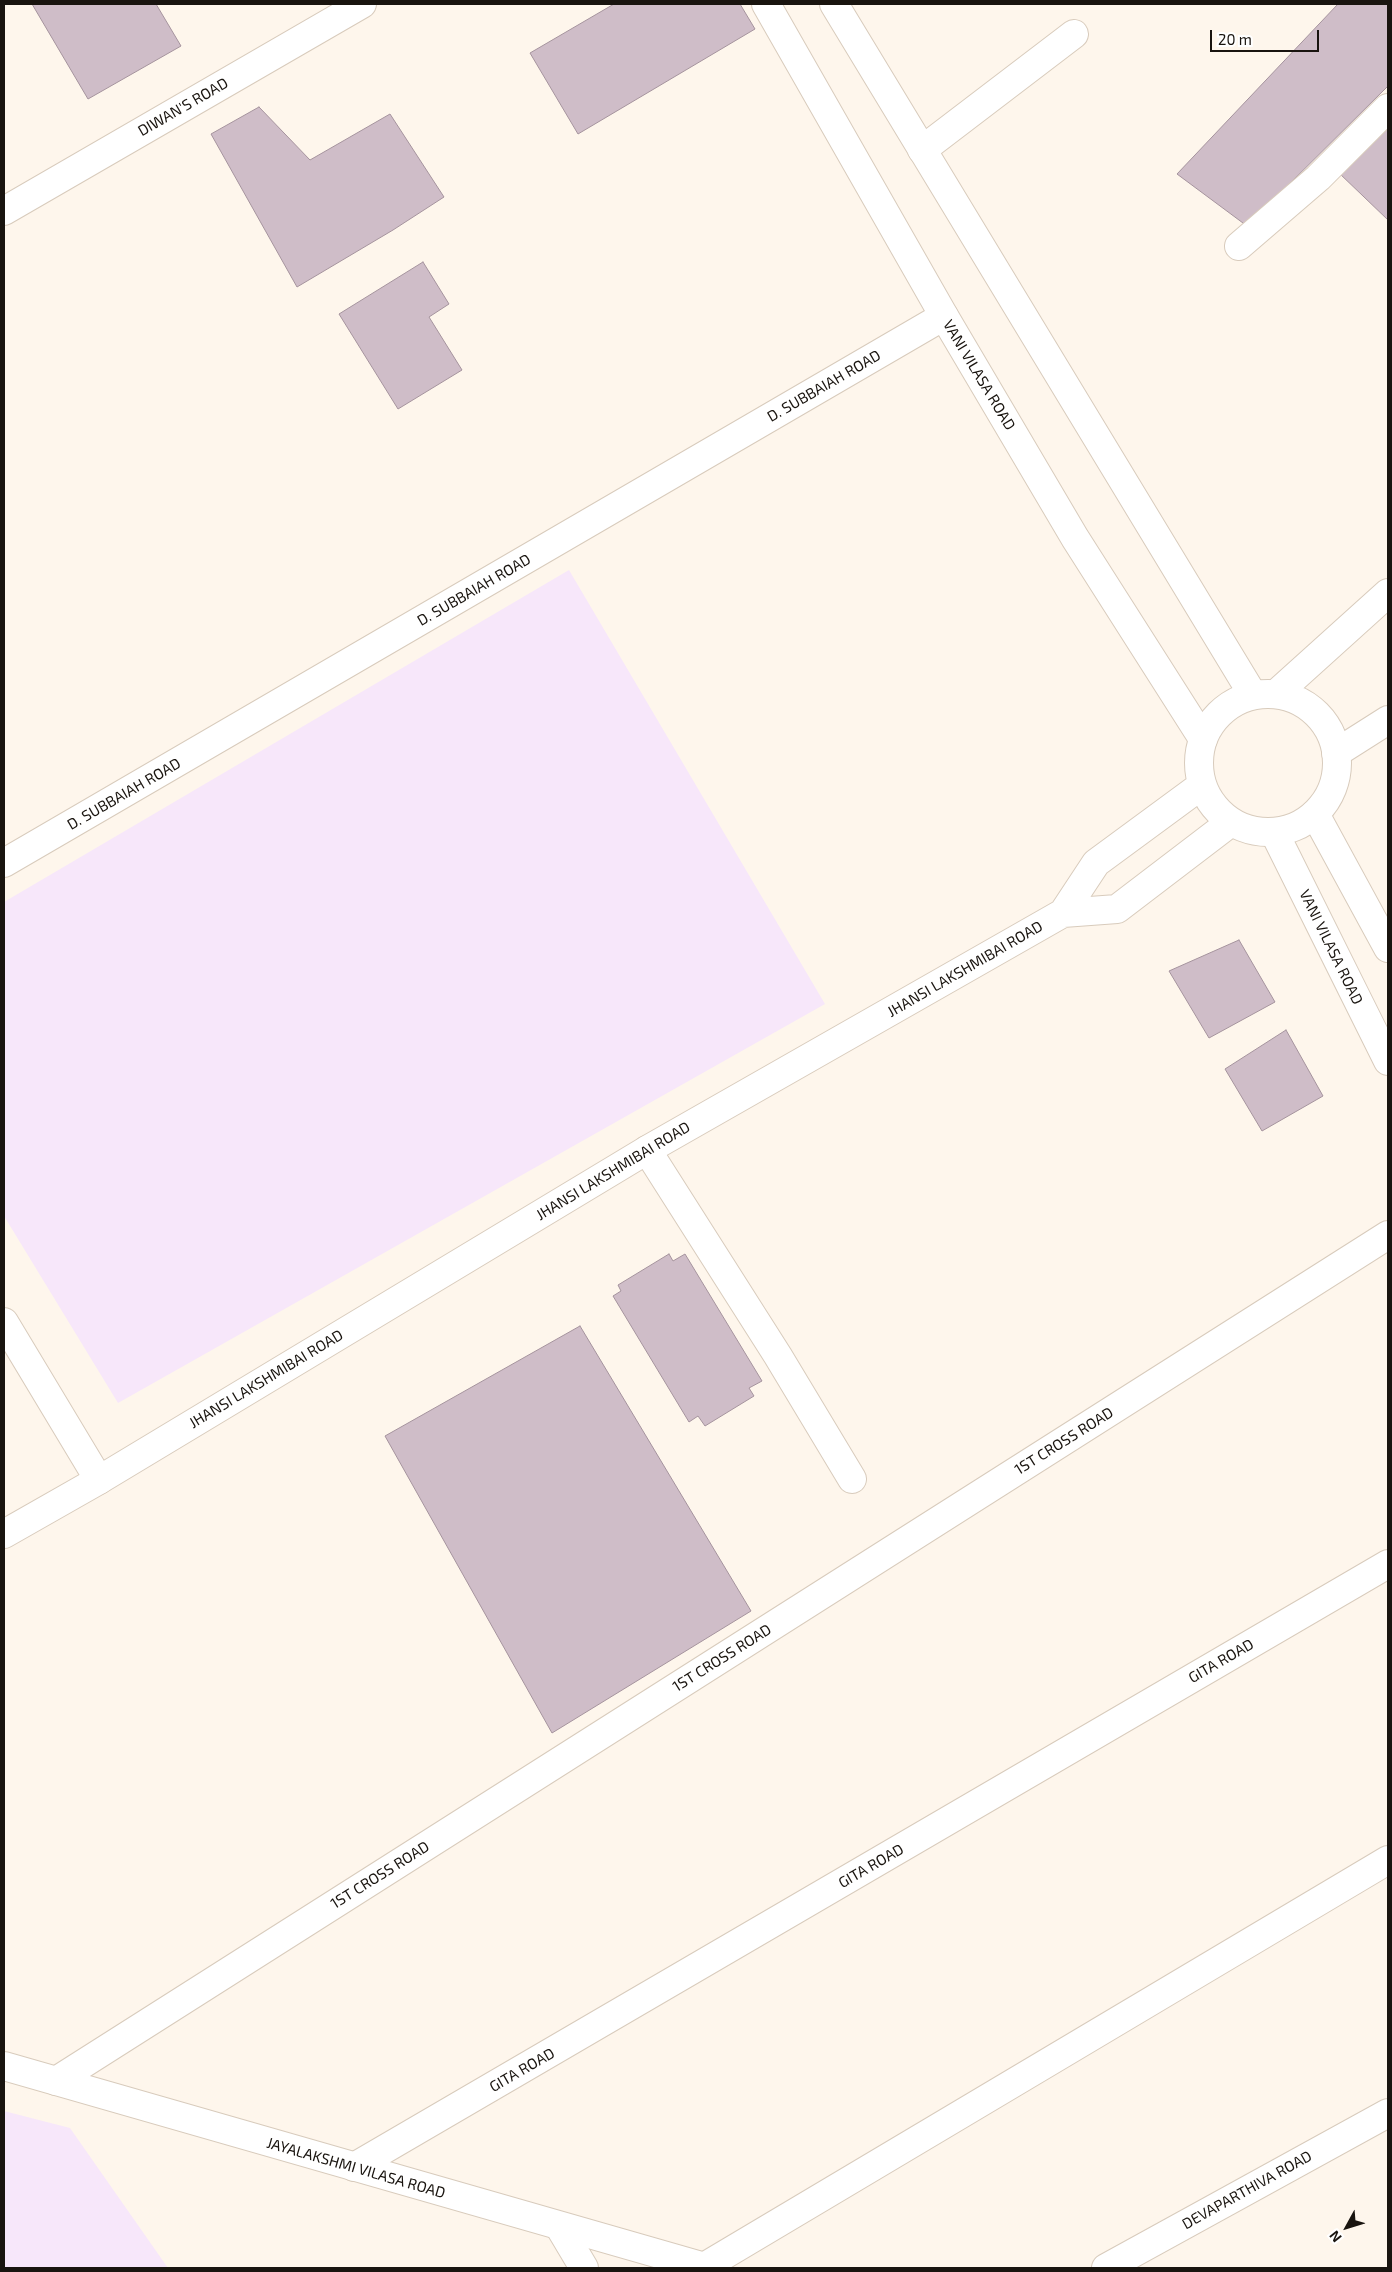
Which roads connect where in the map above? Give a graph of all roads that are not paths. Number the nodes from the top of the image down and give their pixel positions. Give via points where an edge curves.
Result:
1 (362, 4) edge
2 (766, 4) edge
3 (834, 4) edge
4 (1074, 34) dead end
5 (1388, 108) edge
6 (922, 150) junction
7 (4, 211) edge
8 (1239, 246) dead end
9 (944, 316) junction
10 (1388, 593) edge
11 (1265, 695) junction
12 (1388, 720) edge
13 (1203, 739) junction
14 (1336, 753) junction
15 (1202, 785) junction
16 (1315, 814) junction
17 (1231, 822) junction
18 (1274, 832) junction
19 (4, 863) edge
20 (1063, 913) junction
21 (1388, 948) edge
22 (1388, 1061) edge
23 (647, 1150) junction
24 (1388, 1235) edge
25 (4, 1322) edge
26 (852, 1478) dead end
27 (99, 1480) junction
28 (4, 1534) edge
29 (1388, 1564) edge
30 (1388, 1860) edge
31 (4, 2066) edge
32 (56, 2081) junction
33 (1388, 2112) edge
34 (354, 2167) junction
35 (559, 2226) junction
36 (584, 2268) edge
37 (706, 2268) edge
38 (1106, 2268) edge

1 - 7 street, DIWAN'S ROAD
2 - 9 street, VANI VILASA ROAD
3 - 6 street
4 - 6 street
5 - 8 street via 1318,178
6 - 11 street
9 - 13 street, VANI VILASA ROAD via 1075,538
9 - 19 street, D. SUBBAIAH ROAD
10 - 11 street
11 - 13 street via 1231,704 1214,719
11 - 14 street via 1297,700 1316,713 1330,731
12 - 14 street
13 - 15 street via 1198,762
14 - 16 street via 1336,775 1329,797
15 - 17 street via 1209,799
15 - 20 street, JHANSI LAKSHMIBAI ROAD via 1096,863
16 - 18 street via 1296,827
16 - 21 street
17 - 18 street via 1252,831
17 - 20 street via 1118,909
18 - 22 street, VANI VILASA ROAD
20 - 23 street, JHANSI LAKSHMIBAI ROAD
23 - 26 street
23 - 27 street, JHANSI LAKSHMIBAI ROAD
24 - 32 street, 1ST CROSS ROAD
25 - 27 street
27 - 28 street, JHANSI LAKSHMIBAI ROAD
29 - 34 street, GITA ROAD
30 - 37 street
31 - 32 street, JAYALAKSHMI VILASA ROAD
32 - 34 street, JAYALAKSHMI VILASA ROAD
33 - 38 street, DEVAPARTHIVA ROAD
34 - 35 street, JAYALAKSHMI VILASA ROAD
35 - 36 street
35 - 37 street, JAYALAKSHMI VILASA ROAD

